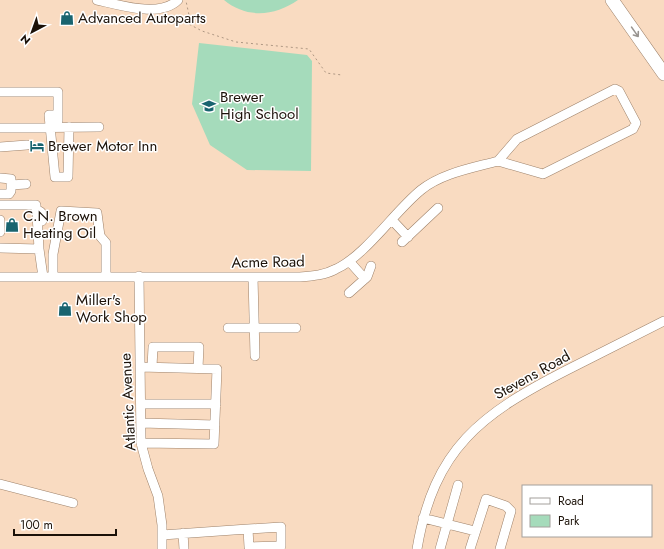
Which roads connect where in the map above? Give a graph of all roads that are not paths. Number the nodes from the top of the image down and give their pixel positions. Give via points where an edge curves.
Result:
1 (97, 0) edge
2 (178, 0) edge
3 (612, 0) edge
4 (664, 74) edge
5 (0, 92) edge
6 (58, 115) junction
7 (49, 127) junction
8 (58, 127) junction
9 (69, 127) junction
10 (99, 127) dead end
11 (0, 128) edge
12 (27, 145) dead end
13 (0, 147) edge
14 (498, 161) junction
15 (0, 178) edge
16 (26, 184) dead end
17 (11, 185) junction
18 (0, 194) edge
19 (0, 205) edge
20 (36, 208) junction
21 (438, 208) dead end
22 (0, 220) edge
23 (392, 220) junction
24 (42, 221) dead end
25 (0, 232) edge
26 (42, 234) dead end
27 (39, 247) junction
28 (0, 248) edge
29 (349, 261) junction
30 (371, 266) dead end
31 (43, 276) junction
32 (106, 276) junction
33 (139, 276) junction
34 (0, 277) edge
35 (53, 277) junction
36 (253, 277) junction
37 (365, 279) junction
38 (350, 293) dead end
39 (664, 321) edge
40 (228, 328) dead end
41 (255, 328) junction
42 (296, 328) dead end
43 (255, 356) dead end
44 (140, 367) junction
45 (152, 367) junction
46 (198, 368) junction
47 (140, 404) junction
48 (216, 404) junction
49 (141, 423) junction
50 (215, 425) junction
51 (141, 443) junction
52 (0, 484) edge
53 (458, 485) dead end
54 (73, 503) dead end
55 (423, 518) junction
56 (447, 524) junction
57 (248, 529) dead end
58 (475, 531) junction
59 (183, 533) junction
60 (162, 535) junction
61 (162, 549) edge
62 (184, 549) edge
63 (417, 549) edge
64 (440, 549) edge
65 (470, 549) edge
66 (500, 549) edge

1 - 2 street via 146,9 162,7
3 -> 4 highway
5 - 6 street via 58,92
6 - 7 street via 49,115
6 - 8 street
7 - 8 street
7 - 9 street via 55,177 68,178
7 - 11 street
8 - 9 street
9 - 10 street
12 - 13 street
14 - 14 street via 517,139 615,89 619,91 636,123 633,128 546,173
14 - 23 street, Acme Road via 435,181 421,190
15 - 17 street via 11,179
16 - 17 street
17 - 18 street via 9,194
19 - 20 street via 36,205
20 - 24 street via 41,212
20 - 27 street
21 - 23 street via 405,239
22 - 25 street
23 - 29 street, Acme Road
26 - 27 street
27 - 28 street
27 - 31 street
29 - 36 street, Acme Road via 320,275
29 - 37 street
30 - 37 street
31 - 34 street, Acme Road
31 - 35 street, Acme Road
32 - 33 street, Acme Road
32 - 35 street, Acme Road
32 - 35 street via 106,243 100,236 97,213 61,210 53,254
33 - 36 street, Acme Road
33 - 44 street, Atlantic Avenue
36 - 41 street
37 - 38 street
39 - 55 street, Stevens Road via 523,393 480,423 449,460 430,497
40 - 41 street
41 - 42 street
41 - 43 street
44 - 45 street
44 - 47 street, Atlantic Avenue
45 - 46 street
45 - 46 street via 153,347 199,347
46 - 48 street via 217,369
47 - 48 street
47 - 49 street, Atlantic Avenue
48 - 50 street
49 - 50 street
49 - 51 street, Atlantic Avenue
50 - 51 street via 214,444
51 - 60 street, Atlantic Avenue via 158,496
52 - 54 street
53 - 56 street
55 - 56 street
55 - 63 street, Stevens Road
56 - 58 street
56 - 64 street
57 - 59 street
58 - 65 street
58 - 66 street via 486,499 506,506 511,511
59 - 60 street
59 - 62 street
60 - 61 street, Atlantic Avenue

